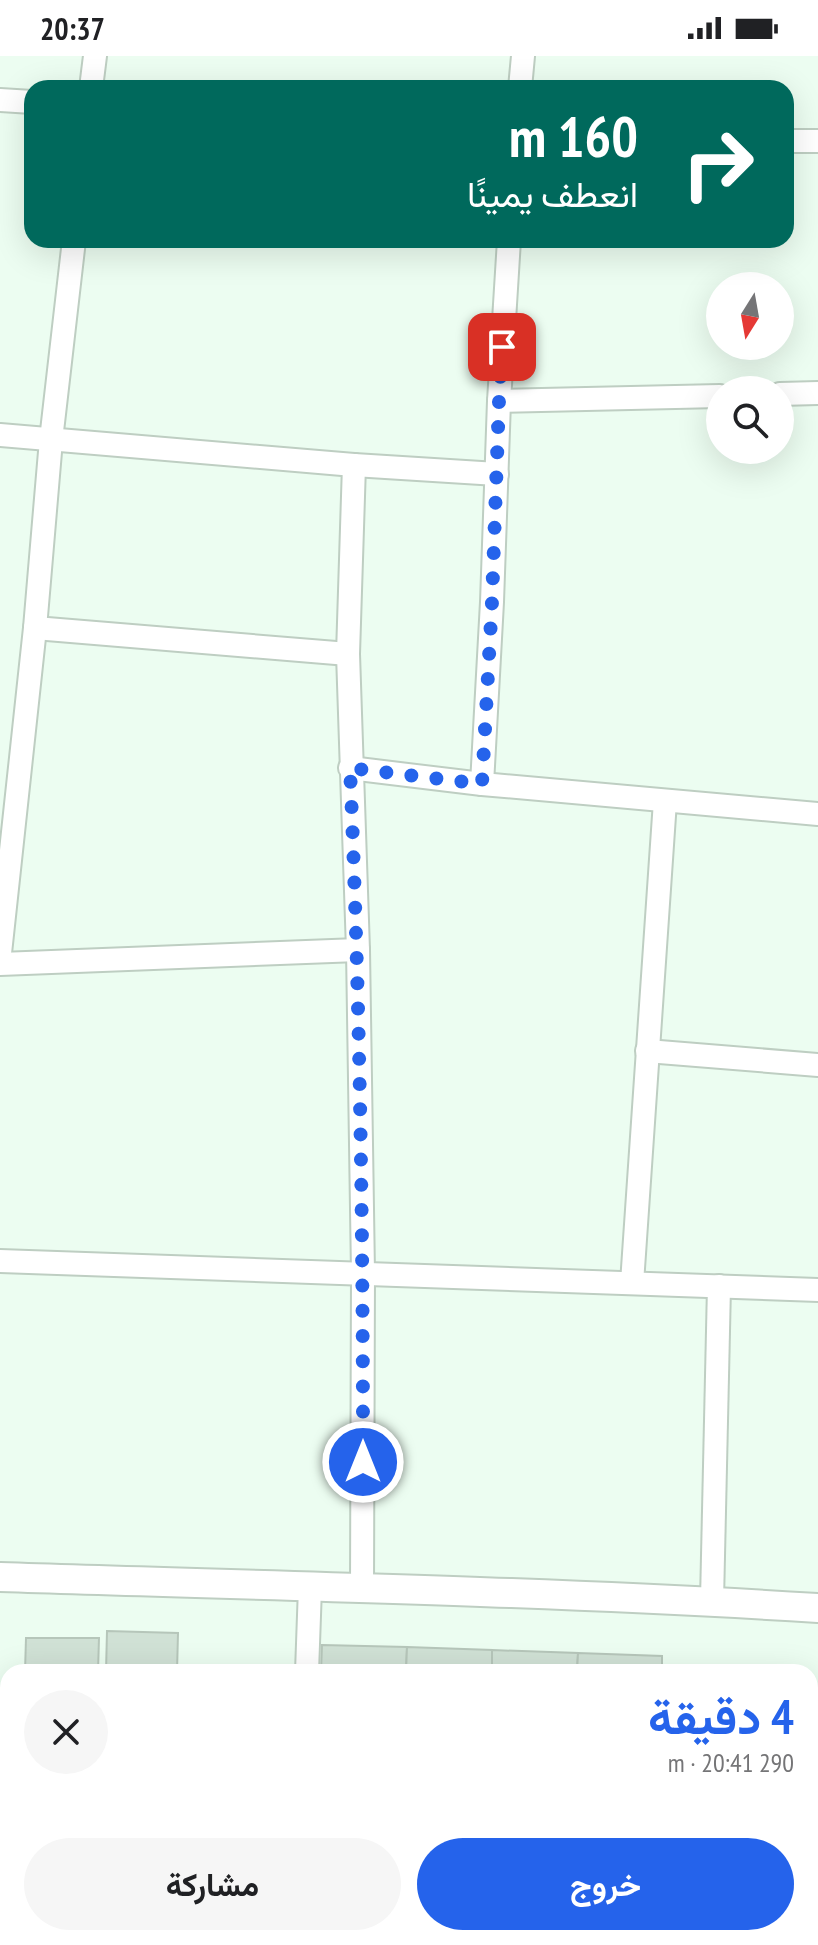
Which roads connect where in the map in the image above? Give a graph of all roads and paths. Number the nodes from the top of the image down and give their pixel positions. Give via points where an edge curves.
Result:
1 (95, 56) edge
2 (523, 56) edge
3 (92, 80) edge
4 (521, 80) edge
5 (0, 100) edge
6 (24, 102) edge
7 (794, 141) edge
8 (818, 141) edge
9 (73, 248) edge
10 (509, 248) edge
11 (818, 393) edge
12 (794, 394) edge
13 (706, 396) edge
14 (499, 401) junction
15 (0, 435) edge
16 (51, 440) junction
17 (354, 465) junction
18 (497, 474) junction
19 (35, 628) junction
20 (348, 654) junction
21 (350, 768) junction
22 (482, 784) junction
23 (665, 801) junction
24 (818, 814) edge
25 (358, 950) junction
26 (0, 953) edge
27 (0, 964) edge
28 (647, 1051) junction
29 (818, 1065) edge
30 (0, 1261) edge
31 (363, 1273) junction
32 (632, 1283) junction
33 (719, 1286) junction
34 (818, 1290) edge
35 (0, 1577) edge
36 (310, 1587) junction
37 (362, 1588) junction
38 (712, 1601) junction
39 (818, 1608) edge
40 (307, 1664) edge

1 - 3 street
2 - 4 street
5 - 6 street
7 - 8 street
9 - 16 street
10 - 14 street
11 - 12 street
13 - 14 street
14 - 18 street
15 - 16 street
16 - 17 street
16 - 19 street
17 - 18 street
17 - 20 street
18 - 22 street
19 - 20 street
19 - 26 street
20 - 21 street
21 - 22 street
21 - 25 street
22 - 23 street
23 - 24 street
23 - 28 street
25 - 27 street
25 - 31 street
28 - 29 street
28 - 32 street
30 - 31 street
31 - 32 street
31 - 37 street
32 - 33 street
33 - 34 street
33 - 38 street
35 - 36 street
36 - 37 street
36 - 40 street
37 - 38 street
38 - 39 street

